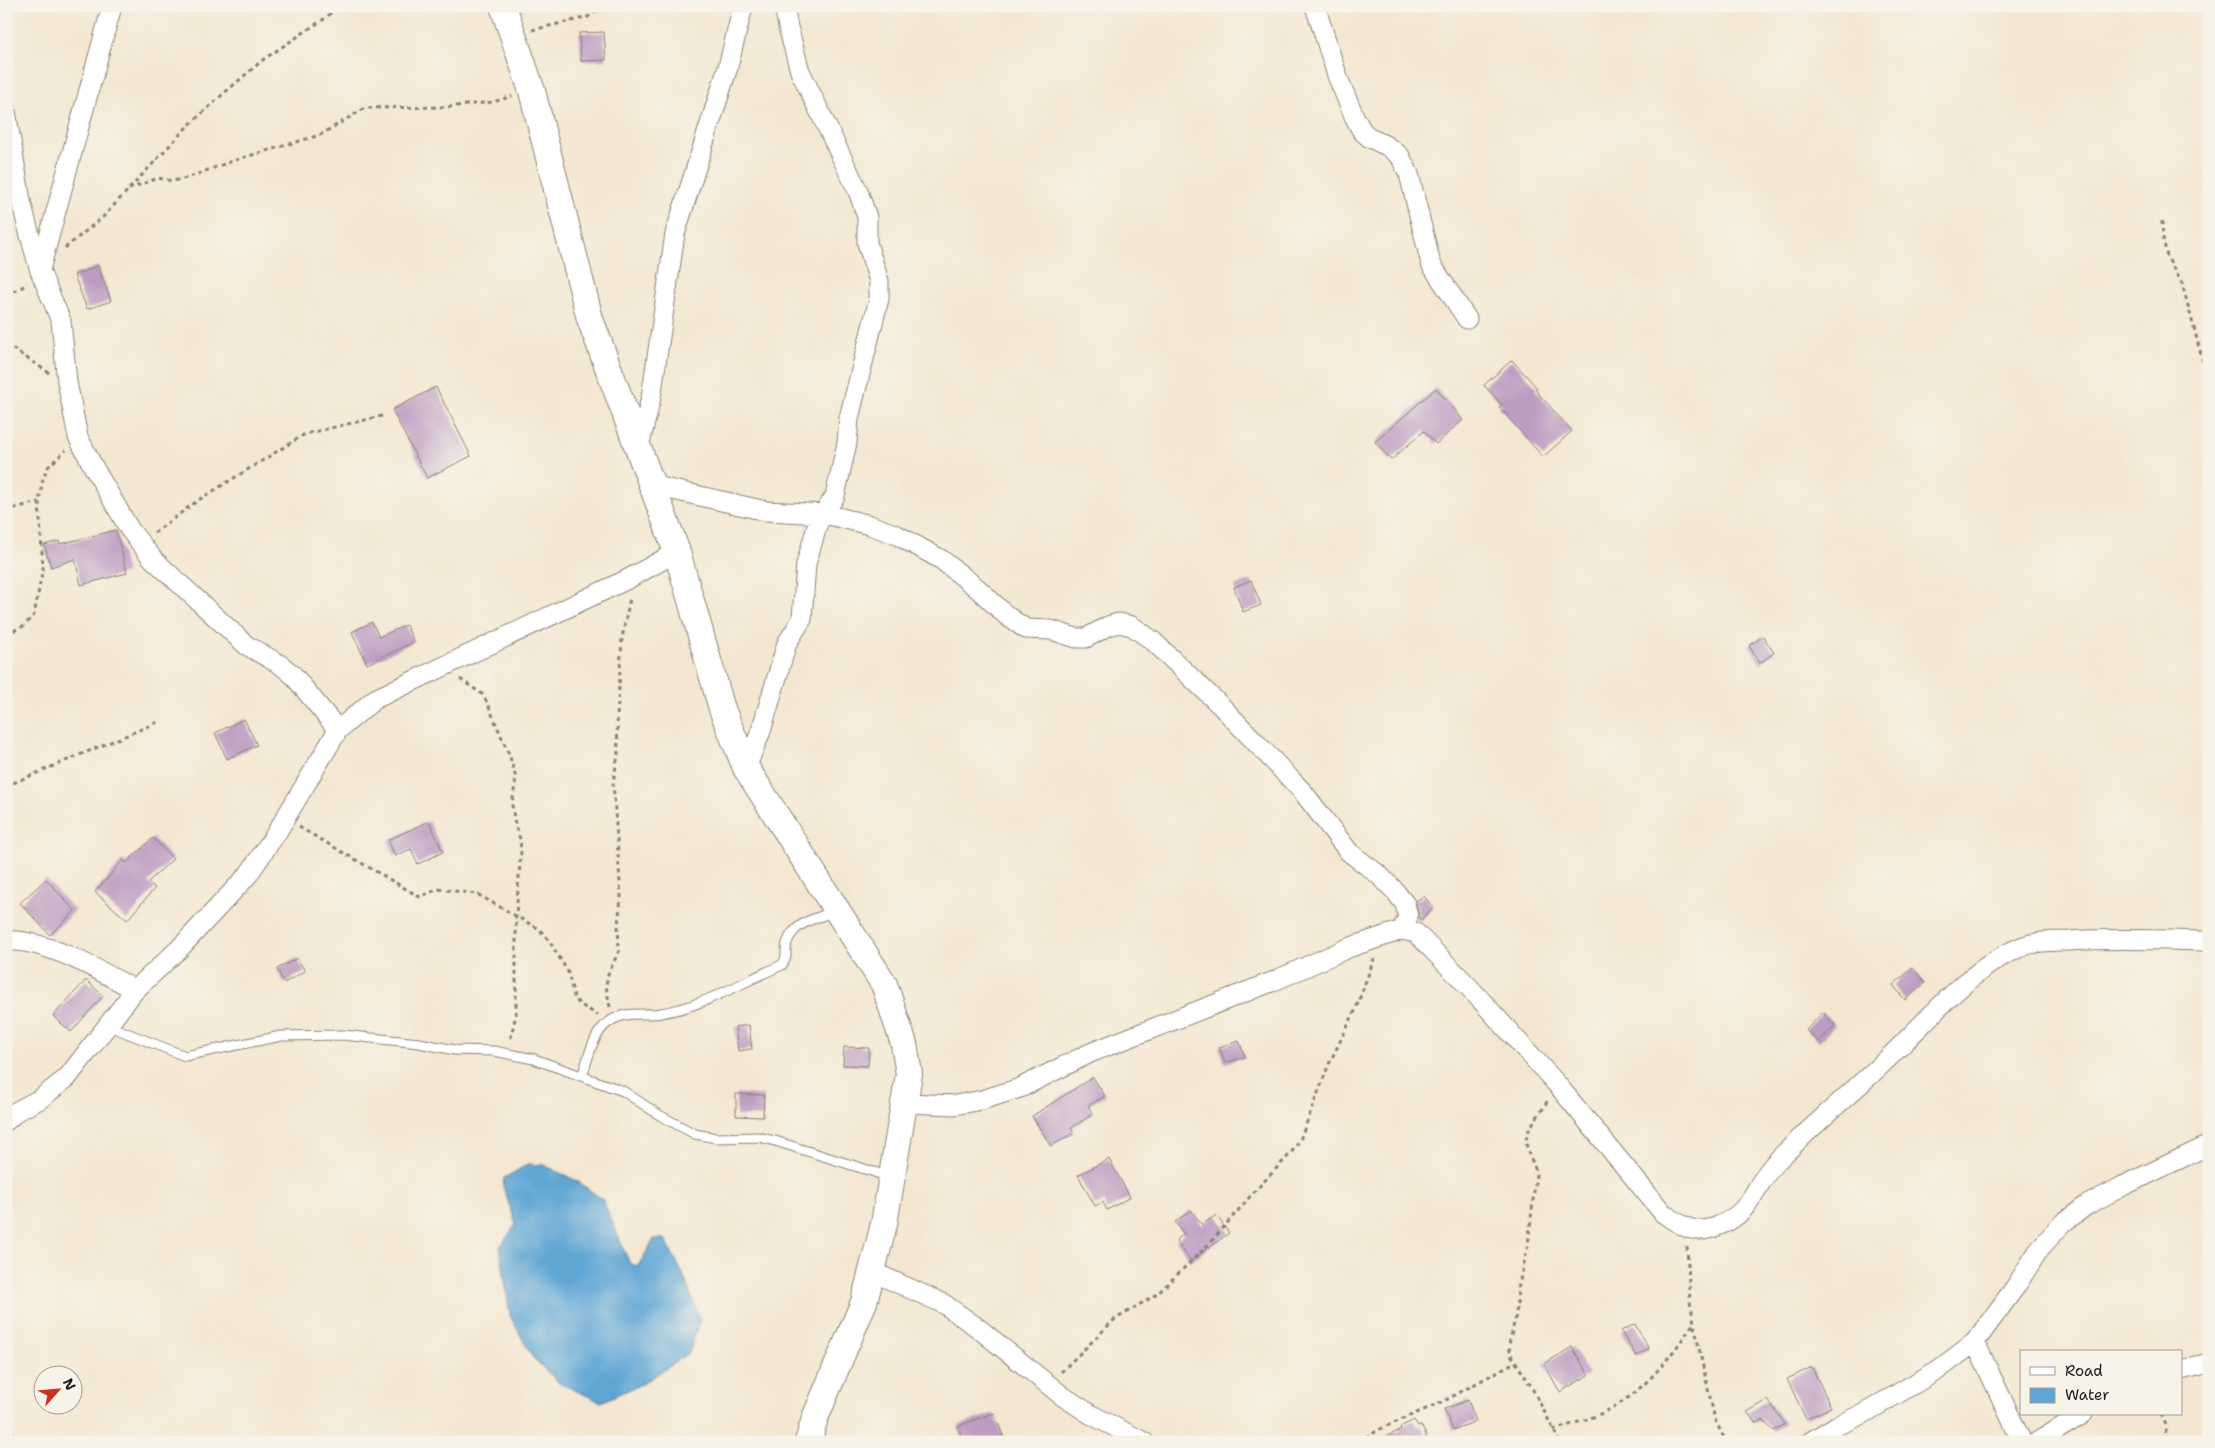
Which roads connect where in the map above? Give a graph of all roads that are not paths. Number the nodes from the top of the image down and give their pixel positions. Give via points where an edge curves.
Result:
1 (112, 6) edge
2 (503, 6) edge
3 (744, 6) edge
4 (784, 6) edge
5 (1315, 6) edge
6 (6, 111) edge
7 (40, 271) junction
8 (1466, 319) dead end
9 (638, 447) junction
10 (651, 485) junction
11 (825, 514) junction
12 (677, 552) junction
13 (338, 730) junction
14 (746, 768) junction
15 (837, 912) junction
16 (1395, 932) junction
17 (6, 941) edge
18 (2209, 941) edge
19 (135, 990) junction
20 (108, 1026) junction
21 (582, 1076) junction
22 (905, 1103) junction
23 (6, 1121) edge
24 (2209, 1145) edge
25 (893, 1178) junction
26 (871, 1271) junction
27 (1975, 1342) junction
28 (2209, 1363) edge
29 (2182, 1370) edge
30 (2080, 1416) edge
31 (808, 1442) edge
32 (1144, 1442) edge
33 (1810, 1442) edge
34 (2022, 1442) edge
35 (2037, 1442) edge

1 - 7 street
2 - 9 street via 532,91 590,319
3 - 9 street via 675,234 651,398
4 - 11 street via 800,71 858,191 867,217 867,243 879,281 879,299 849,418 835,496
5 - 8 street via 1338,78 1355,118 1370,138 1400,156 1409,174 1431,264
6 - 7 street via 21,201
7 - 13 street via 61,321 67,382 78,436 140,544 246,645 282,664
9 - 10 street
10 - 11 street via 766,511
10 - 12 street
11 - 14 street via 818,523 806,564 802,619 787,643 761,731
11 - 16 street via 870,525 922,548 1026,629 1051,630 1086,638 1119,623 1132,626 1153,641 1221,706 1302,792 1349,852 1394,890 1404,904 1408,918
12 - 13 street via 375,699
12 - 14 street via 722,709
13 - 19 street via 248,875 179,949
14 - 15 street
15 - 21 lane via 798,926 790,934 786,946 787,959 782,966 695,1004 660,1013 629,1013 613,1019 600,1031
15 - 22 street via 884,984 904,1044 909,1074
16 - 18 street via 1416,933 1468,986 1555,1082 1663,1213 1685,1228 1702,1230 1731,1220 1744,1210 1773,1166 1807,1131 1952,995 2012,951 2046,942 2084,940
16 - 22 street via 1090,1053 1020,1088 954,1105
17 - 19 street via 26,942 47,949 94,968
19 - 20 street
20 - 21 lane via 185,1056 280,1036 343,1035 455,1050 494,1051
20 - 23 street via 68,1078 40,1099 17,1110
21 - 25 lane via 623,1090 695,1134 775,1140
22 - 25 street
24 - 27 street via 2123,1186 2063,1222 2040,1248
25 - 26 street
26 - 31 street via 864,1302
26 - 32 street via 944,1304 1049,1386 1090,1414
27 - 33 street via 1938,1370
27 - 34 street
28 - 29 street
30 - 35 street

